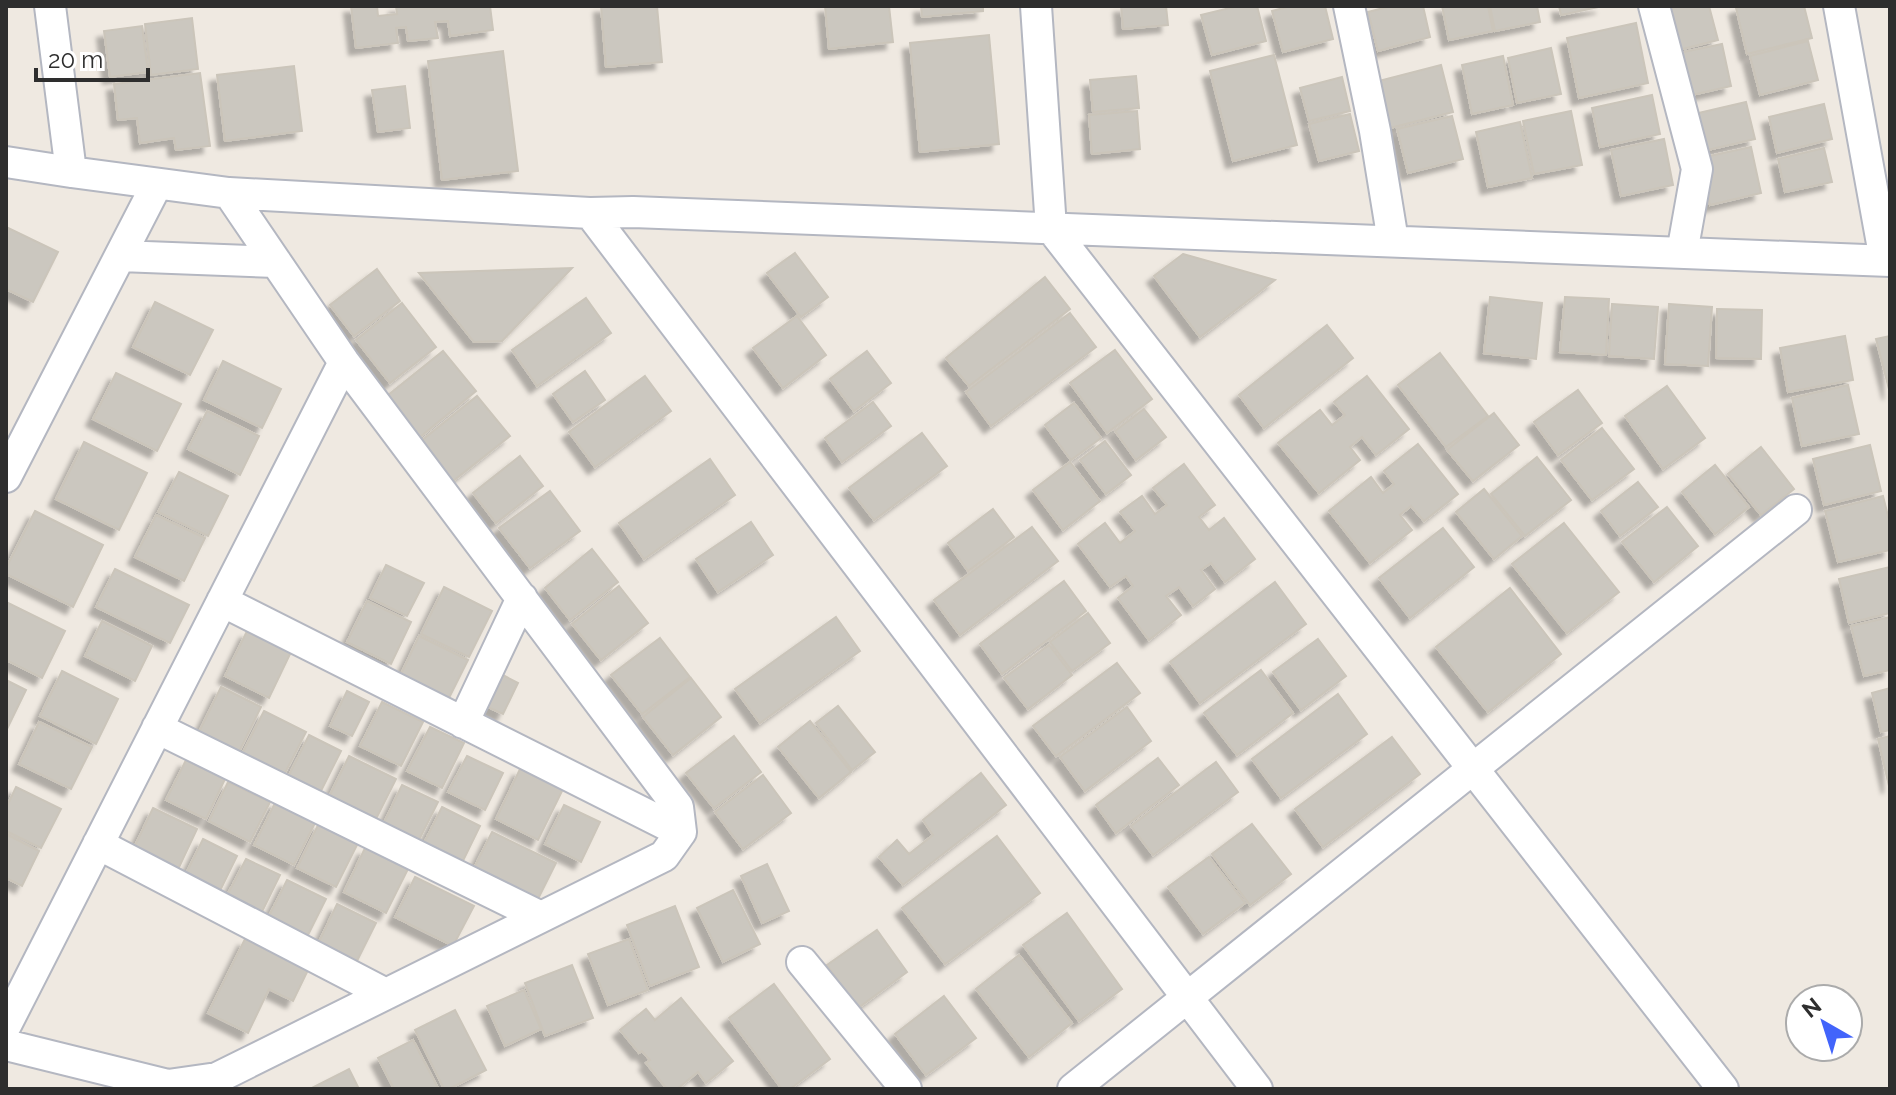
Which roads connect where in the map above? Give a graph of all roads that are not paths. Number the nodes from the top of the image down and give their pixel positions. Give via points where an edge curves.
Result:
1 (50, 6) edge
2 (1036, 6) edge
3 (1349, 6) edge
4 (1654, 6) edge
5 (1839, 6) edge
6 (6, 162) edge
7 (71, 172) junction
8 (157, 184) junction
9 (229, 193) junction
10 (590, 213) junction
11 (1051, 228) junction
12 (1393, 241) junction
13 (1682, 253) junction
14 (120, 256) junction
15 (1888, 261) edge
16 (276, 262) junction
17 (344, 362) junction
18 (6, 477) edge
19 (1796, 510) dead end
20 (522, 598) junction
21 (222, 601) junction
22 (463, 723) junction
23 (157, 728) junction
24 (1473, 769) junction
25 (681, 832) junction
26 (98, 844) junction
27 (541, 917) junction
28 (802, 962) dead end
29 (386, 994) junction
30 (1187, 998) junction
31 (6, 1025) edge
32 (6, 1045) edge
33 (906, 1089) edge
34 (1073, 1089) edge
35 (1257, 1089) edge
36 (1723, 1089) edge

1 - 7 street
2 - 11 street
3 - 12 street
4 - 13 street via 1697,169
5 - 15 street
6 - 7 street
7 - 8 street
8 - 9 street
8 - 14 street
9 - 10 street
9 - 16 street
10 - 11 street
10 - 30 street
11 - 12 street
11 - 24 street
12 - 13 street
13 - 15 street
14 - 16 street
14 - 18 street
16 - 17 street
17 - 20 street
17 - 21 street
19 - 24 street
20 - 22 street
20 - 25 street via 678,807
21 - 22 street
21 - 23 street
22 - 25 street
23 - 26 street
23 - 27 street
24 - 30 street
24 - 36 street
25 - 27 street via 664,856
26 - 29 street
26 - 31 street
27 - 29 street
28 - 33 street
29 - 32 street via 217,1078 168,1085
30 - 34 street
30 - 35 street

